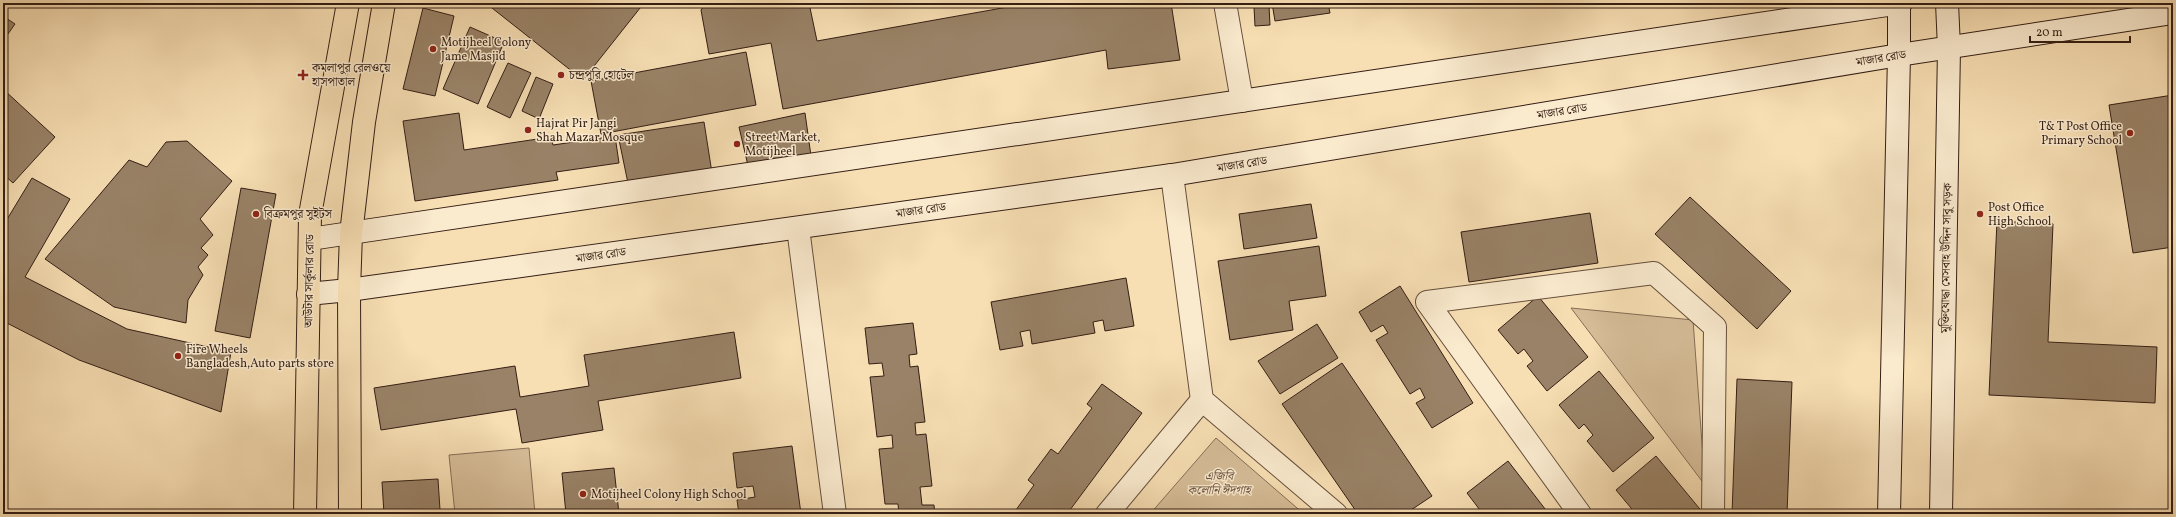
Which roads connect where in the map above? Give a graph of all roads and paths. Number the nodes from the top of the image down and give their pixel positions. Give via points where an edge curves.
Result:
1 (348, 3) edge
2 (384, 3) edge
3 (1225, 3) edge
4 (1900, 3) edge
5 (1947, 3) edge
6 (2173, 13) edge
7 (1949, 48) junction
8 (1899, 55) junction
9 (1242, 101) junction
10 (1172, 175) junction
11 (798, 228) junction
12 (351, 234) junction
13 (310, 239) junction
14 (349, 290) junction
15 (308, 294) junction
16 (1202, 400) junction
17 (305, 514) edge
18 (350, 514) edge
19 (835, 514) edge
20 (1107, 514) edge
21 (1336, 514) edge
22 (1580, 514) edge
23 (1713, 514) edge
24 (1889, 514) edge
25 (1941, 514) edge

1 - 13 main road, আউটার সার্কুলার রোড via 310,215
2 - 12 main road via 364,122
3 - 9 main road
4 - 8 main road
4 - 9 main road
5 - 7 main road, মুক্তিযোদ্ধা মেসবাহ উদ্দিন সাবু সড়ক
6 - 7 main road, মাজার রোড
7 - 8 main road, মাজার রোড
7 - 25 main road, মুক্তিযোদ্ধা মেসবাহ উদ্দিন সাবু সড়ক
8 - 10 main road, মাজার রোড
8 - 24 main road
9 - 12 main road
10 - 11 main road, মাজার রোড
10 - 16 main road
11 - 14 main road, মাজার রোড
11 - 19 main road
12 - 13 main road
12 - 14 main road
13 - 15 main road, আউটার সার্কুলার রোড
14 - 15 main road, মাজার রোড
14 - 18 main road
15 - 17 main road, আউটার সার্কুলার রোড
16 - 20 main road
16 - 21 main road
22 - 23 main road via 1427,302 1654,273 1715,327

